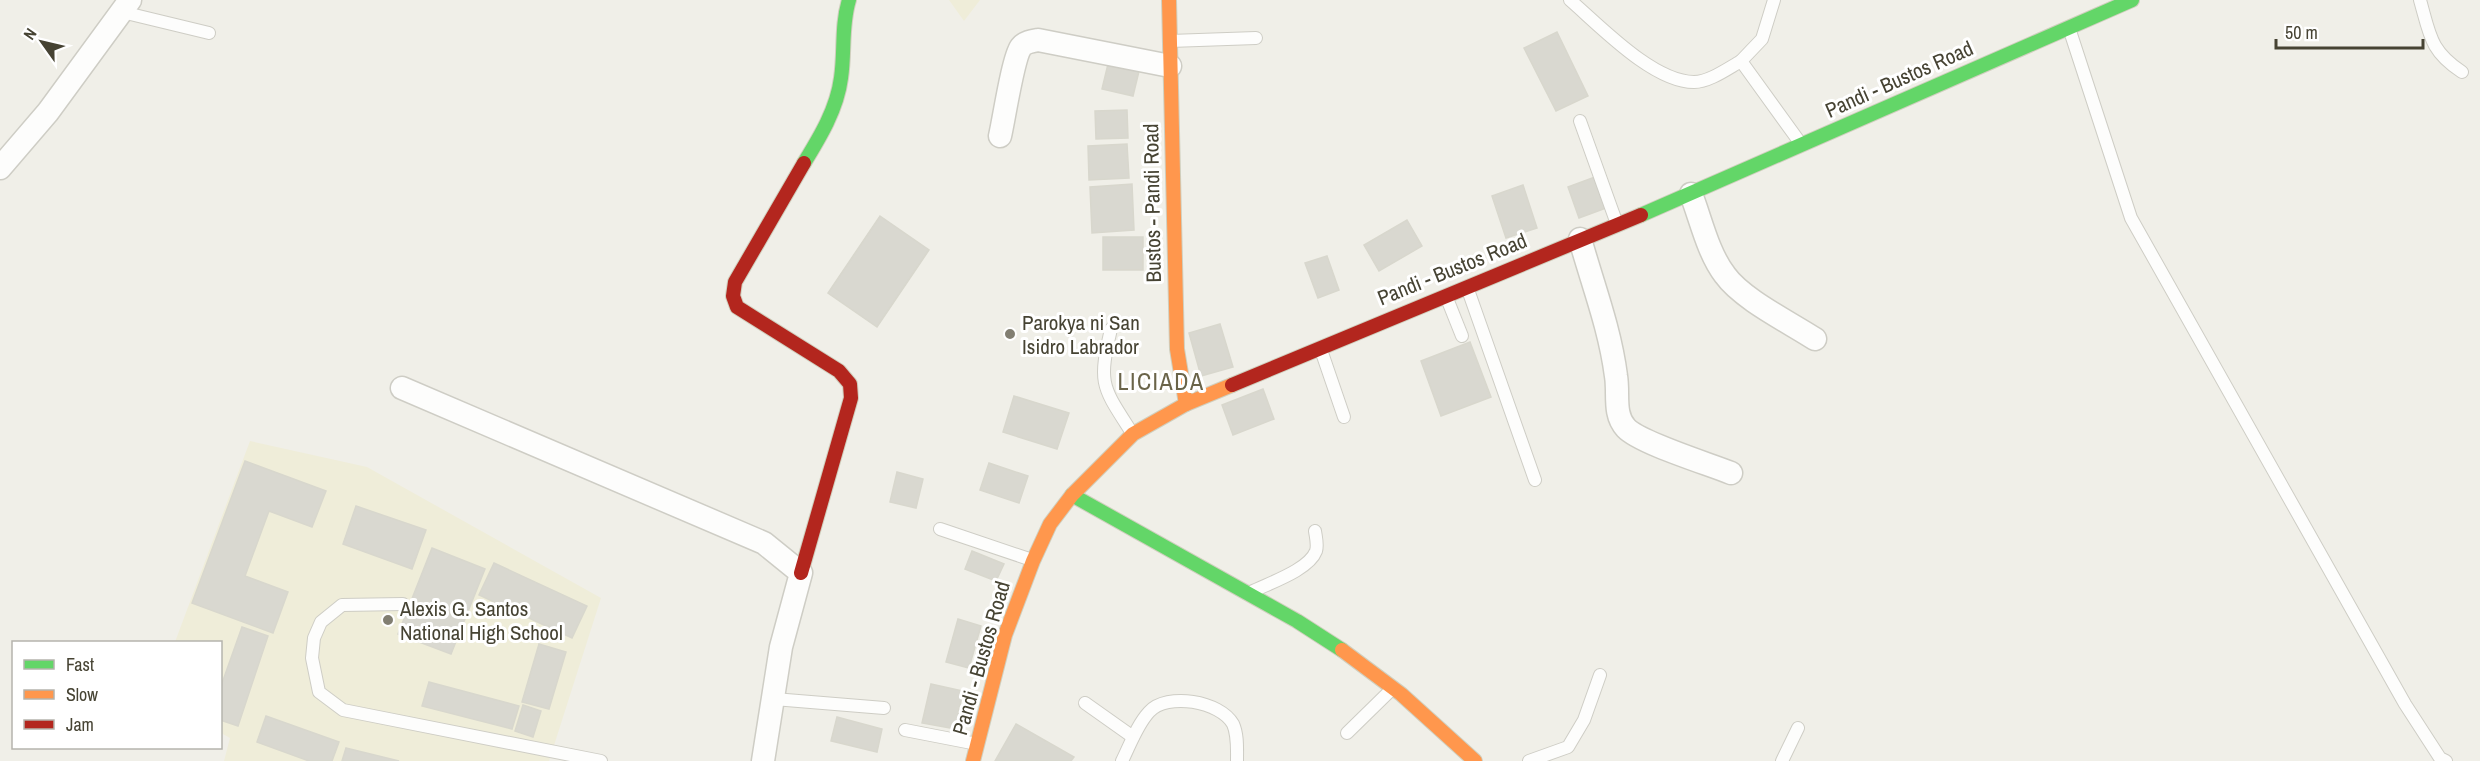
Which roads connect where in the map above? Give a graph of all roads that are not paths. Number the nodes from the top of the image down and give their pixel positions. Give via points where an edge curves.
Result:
1 (849, 0) edge
2 (1169, 0) edge
3 (1570, 0) edge
4 (1774, 0) edge
5 (2132, 0) edge
6 (2420, 0) edge
7 (126, 6) edge
8 (2103, 6) edge
9 (2069, 27) junction
10 (209, 33) dead end
11 (1256, 38) dead end
12 (1168, 41) junction
13 (1741, 61) junction
14 (1170, 66) junction
15 (2462, 72) dead end
16 (1580, 121) dead end
17 (1000, 136) dead end
18 (1801, 145) junction
19 (0, 168) edge
20 (1691, 194) junction
21 (1617, 224) junction
22 (1580, 240) junction
23 (1467, 286) junction
24 (1445, 294) junction
25 (1111, 329) dead end
26 (1462, 336) dead end
27 (1815, 339) dead end
28 (1320, 346) junction
29 (402, 388) dead end
30 (1186, 404) junction
31 (1344, 417) dead end
32 (1133, 434) junction
33 (1731, 473) dead end
34 (1535, 480) dead end
35 (1072, 495) junction
36 (940, 529) dead end
37 (1316, 531) dead end
38 (1033, 561) junction
39 (801, 573) junction
40 (1247, 594) junction
41 (403, 604) dead end
42 (1600, 675) dead end
43 (1393, 688) junction
44 (774, 699) junction
45 (1085, 703) dead end
46 (884, 708) dead end
47 (1798, 728) dead end
48 (905, 730) dead end
49 (1347, 733) dead end
50 (1133, 737) junction
51 (976, 756) edge
52 (601, 761) edge
53 (763, 761) edge
54 (1122, 761) edge
55 (1237, 761) edge
56 (1474, 761) edge
57 (1528, 761) edge
58 (1782, 761) edge
59 (2445, 761) edge

1 - 39 main road via 841,82 832,111 735,282 733,296 737,307 839,371 850,384 851,398
2 - 12 main road, Bustos - Pandi Road
3 - 13 lane via 1637,58 1663,75 1694,82
4 - 13 lane via 1762,39
5 - 8 main road, Pandi - Bustos Road
6 - 15 lane via 2434,46 2444,60
7 - 10 lane
7 - 19 street via 48,112
8 - 9 main road, Pandi - Bustos Road
9 - 18 main road, Pandi - Bustos Road
9 - 59 lane via 2131,218 2405,704
11 - 12 lane
12 - 14 main road, Bustos - Pandi Road
13 - 18 lane
14 - 17 street via 1038,40 1028,42 1016,62
14 - 30 main road, Bustos - Pandi Road via 1177,349
16 - 21 lane
18 - 20 main road, Pandi - Bustos Road
20 - 21 main road, Pandi - Bustos Road
20 - 27 street via 1725,276 1740,291
21 - 22 main road, Pandi - Bustos Road
22 - 23 main road, Pandi - Bustos Road
22 - 33 street via 1612,345 1617,414 1626,429
23 - 24 main road, Pandi - Bustos Road
23 - 34 lane
24 - 26 lane
24 - 28 main road, Pandi - Bustos Road
25 - 32 lane via 1102,380
28 - 30 main road, Pandi - Bustos Road
28 - 31 lane
29 - 39 street via 754,538
30 - 32 main road, Pandi - Bustos Road
32 - 35 main road, Pandi - Bustos Road
35 - 38 main road, Pandi - Bustos Road via 1050,524
35 - 40 main road
36 - 38 lane
37 - 40 lane via 1317,548 1305,566
38 - 51 main road, Pandi - Bustos Road via 1005,635
39 - 44 street via 781,646
40 - 43 main road via 1297,621
41 - 52 lane via 342,605 321,622 312,658 319,692 343,710
42 - 57 lane via 1584,720 1568,747
43 - 49 lane
43 - 56 main road
44 - 46 lane
44 - 53 street
45 - 50 lane
47 - 58 lane
48 - 51 lane
50 - 54 lane
50 - 55 lane via 1150,710 1168,701 1193,701 1215,708 1232,723

